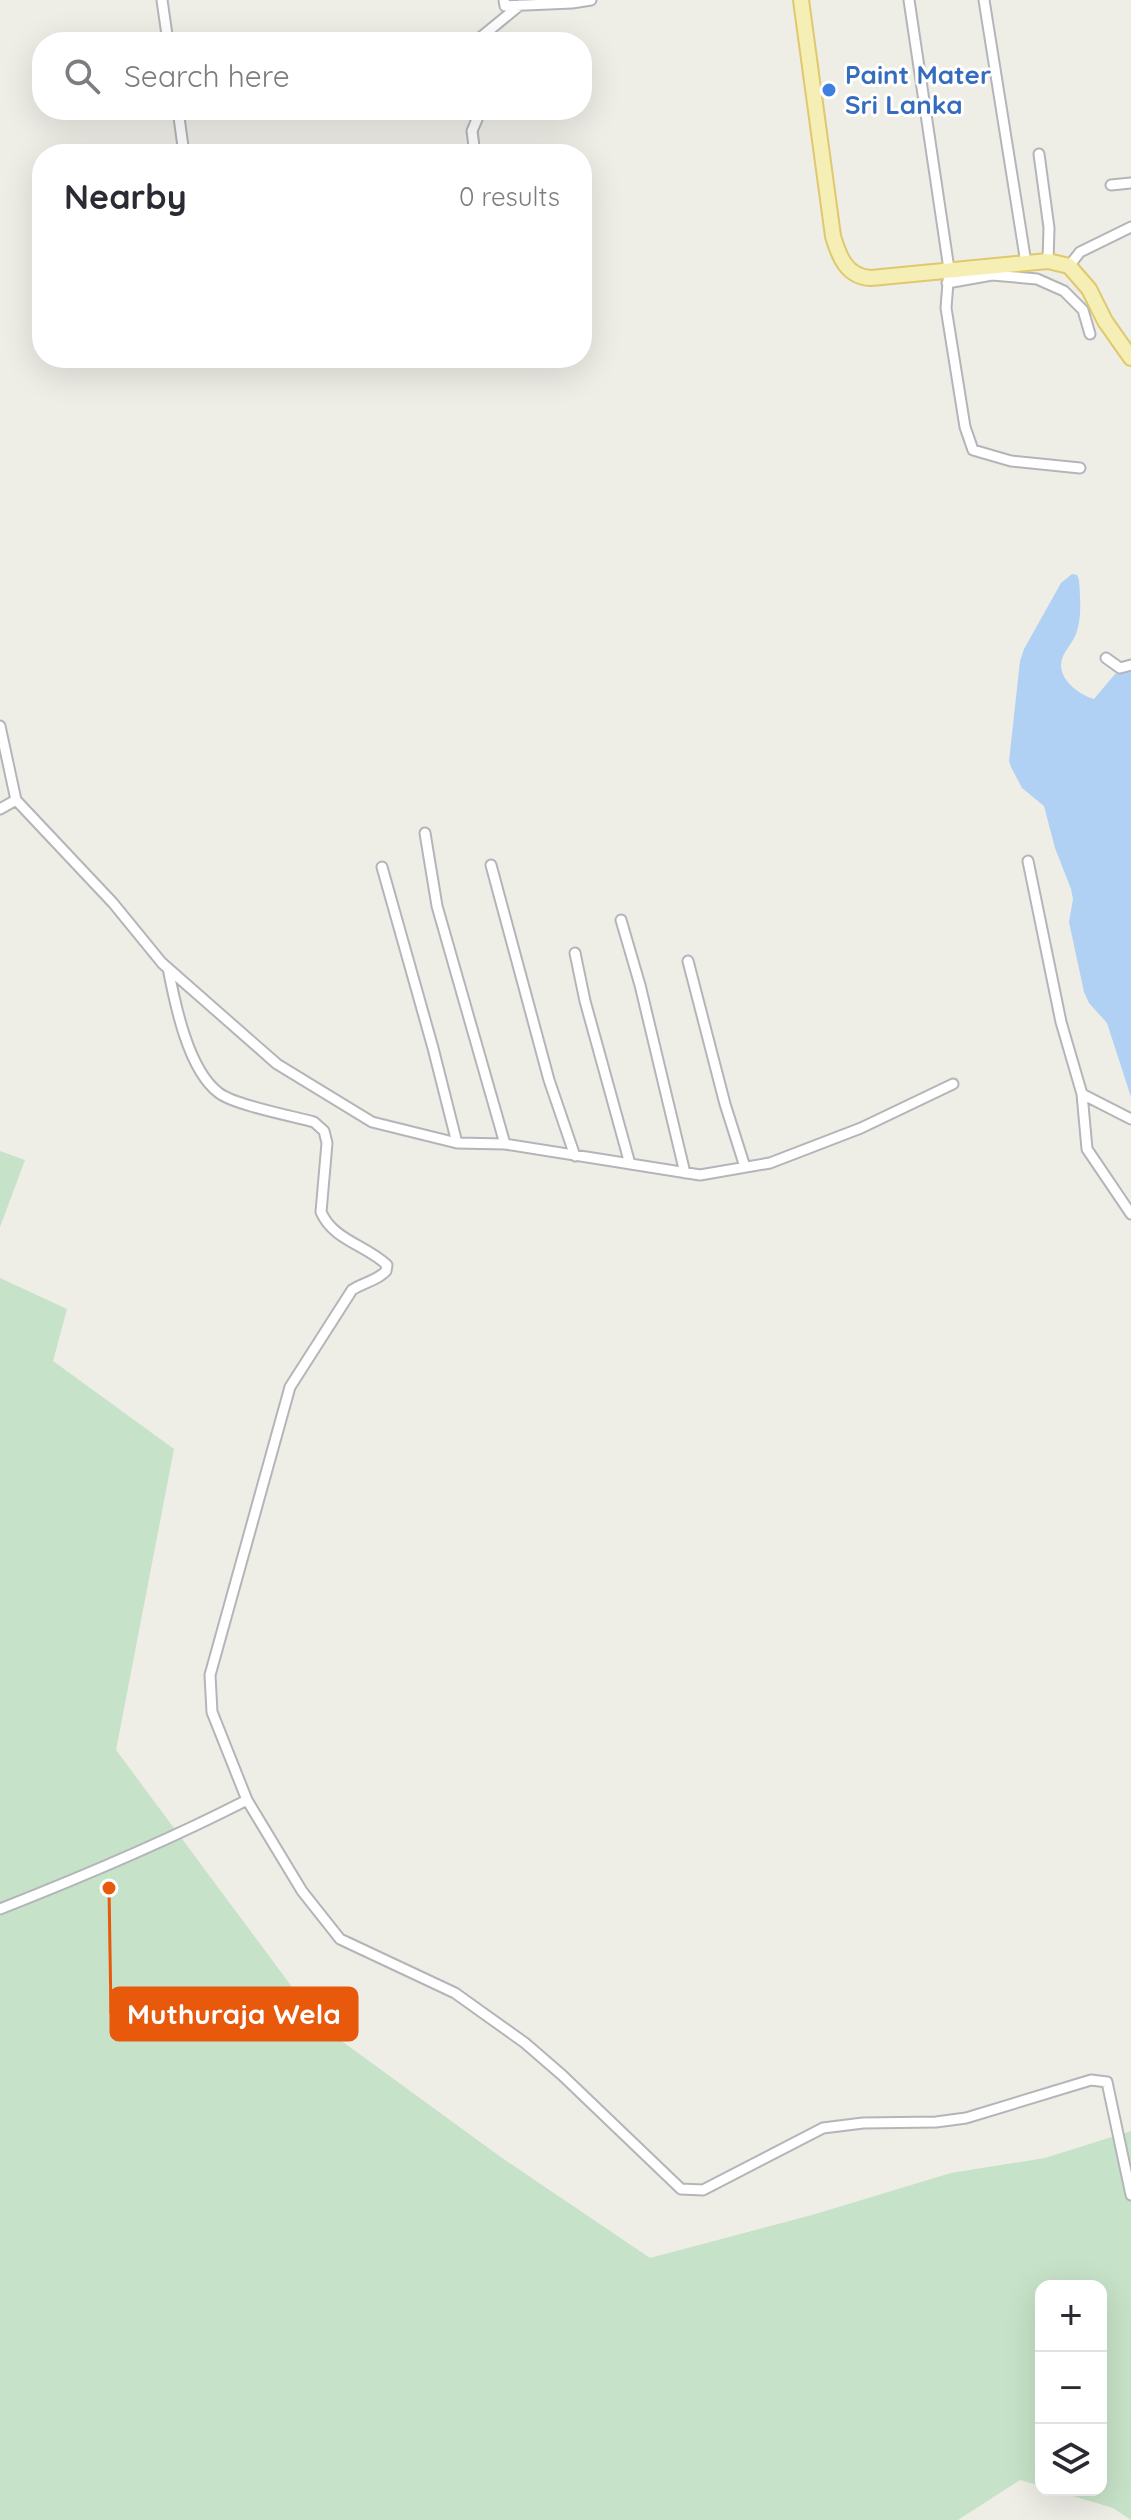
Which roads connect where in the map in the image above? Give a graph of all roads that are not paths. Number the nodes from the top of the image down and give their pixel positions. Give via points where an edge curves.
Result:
1 (162, 0) edge
2 (504, 0) edge
3 (591, 0) edge
4 (801, 0) edge
5 (909, 0) edge
6 (984, 0) edge
7 (572, 2) edge
8 (520, 5) junction
9 (167, 32) edge
10 (487, 32) edge
11 (179, 120) edge
12 (477, 120) edge
13 (183, 144) edge
14 (474, 144) edge
15 (1039, 154) dead end
16 (1131, 183) edge
17 (1111, 185) dead end
18 (1131, 227) edge
19 (1048, 261) junction
20 (1026, 263) junction
21 (1069, 266) junction
22 (948, 276) junction
23 (1090, 334) dead end
24 (1131, 358) edge
25 (1080, 468) dead end
26 (1106, 658) dead end
27 (1131, 665) edge
28 (0, 726) edge
29 (16, 800) junction
30 (0, 809) edge
31 (425, 833) dead end
32 (1028, 861) dead end
33 (491, 865) dead end
34 (382, 867) dead end
35 (621, 920) dead end
36 (575, 953) dead end
37 (688, 961) dead end
38 (168, 968) junction
39 (953, 1084) dead end
40 (1082, 1094) junction
41 (1131, 1119) edge
42 (457, 1143) junction
43 (505, 1144) junction
44 (575, 1156) junction
45 (630, 1164) junction
46 (745, 1167) junction
47 (685, 1173) junction
48 (1131, 1214) edge
49 (247, 1800) junction
50 (0, 1909) edge
51 (1131, 2195) edge

1 - 9 street
2 - 8 street via 505,6
3 - 7 street
4 - 22 main road via 840,257 864,278
5 - 22 street
6 - 20 street
7 - 8 street
8 - 10 street
11 - 13 street
12 - 14 street
15 - 19 street
16 - 17 street
18 - 21 street via 1080,252
19 - 20 main road
19 - 21 main road
20 - 22 main road
21 - 24 main road
22 - 23 street via 1037,279 1064,291 1083,310
22 - 25 street via 946,308 973,450 1011,461
26 - 27 street via 1120,668
28 - 29 street
29 - 30 street
29 - 38 street
31 - 43 street via 437,906
32 - 40 street via 1061,1022
33 - 44 street
34 - 42 street
35 - 47 street
36 - 45 street
37 - 46 street
38 - 42 street via 277,1064 372,1122
38 - 49 street via 178,1021 206,1079 233,1100 314,1122 324,1131 321,1212 326,1223 387,1265 379,1279 352,1290 290,1387 210,1675 212,1712
39 - 46 street via 861,1128 770,1163
40 - 41 street
40 - 48 street via 1087,1149
42 - 43 street
43 - 44 street
44 - 45 street
45 - 47 street
46 - 47 street
49 - 50 street
49 - 51 street via 302,1891 340,1939 455,1993 525,2043 681,2189 703,2190 823,2128 966,2118 1091,2080 1107,2082

